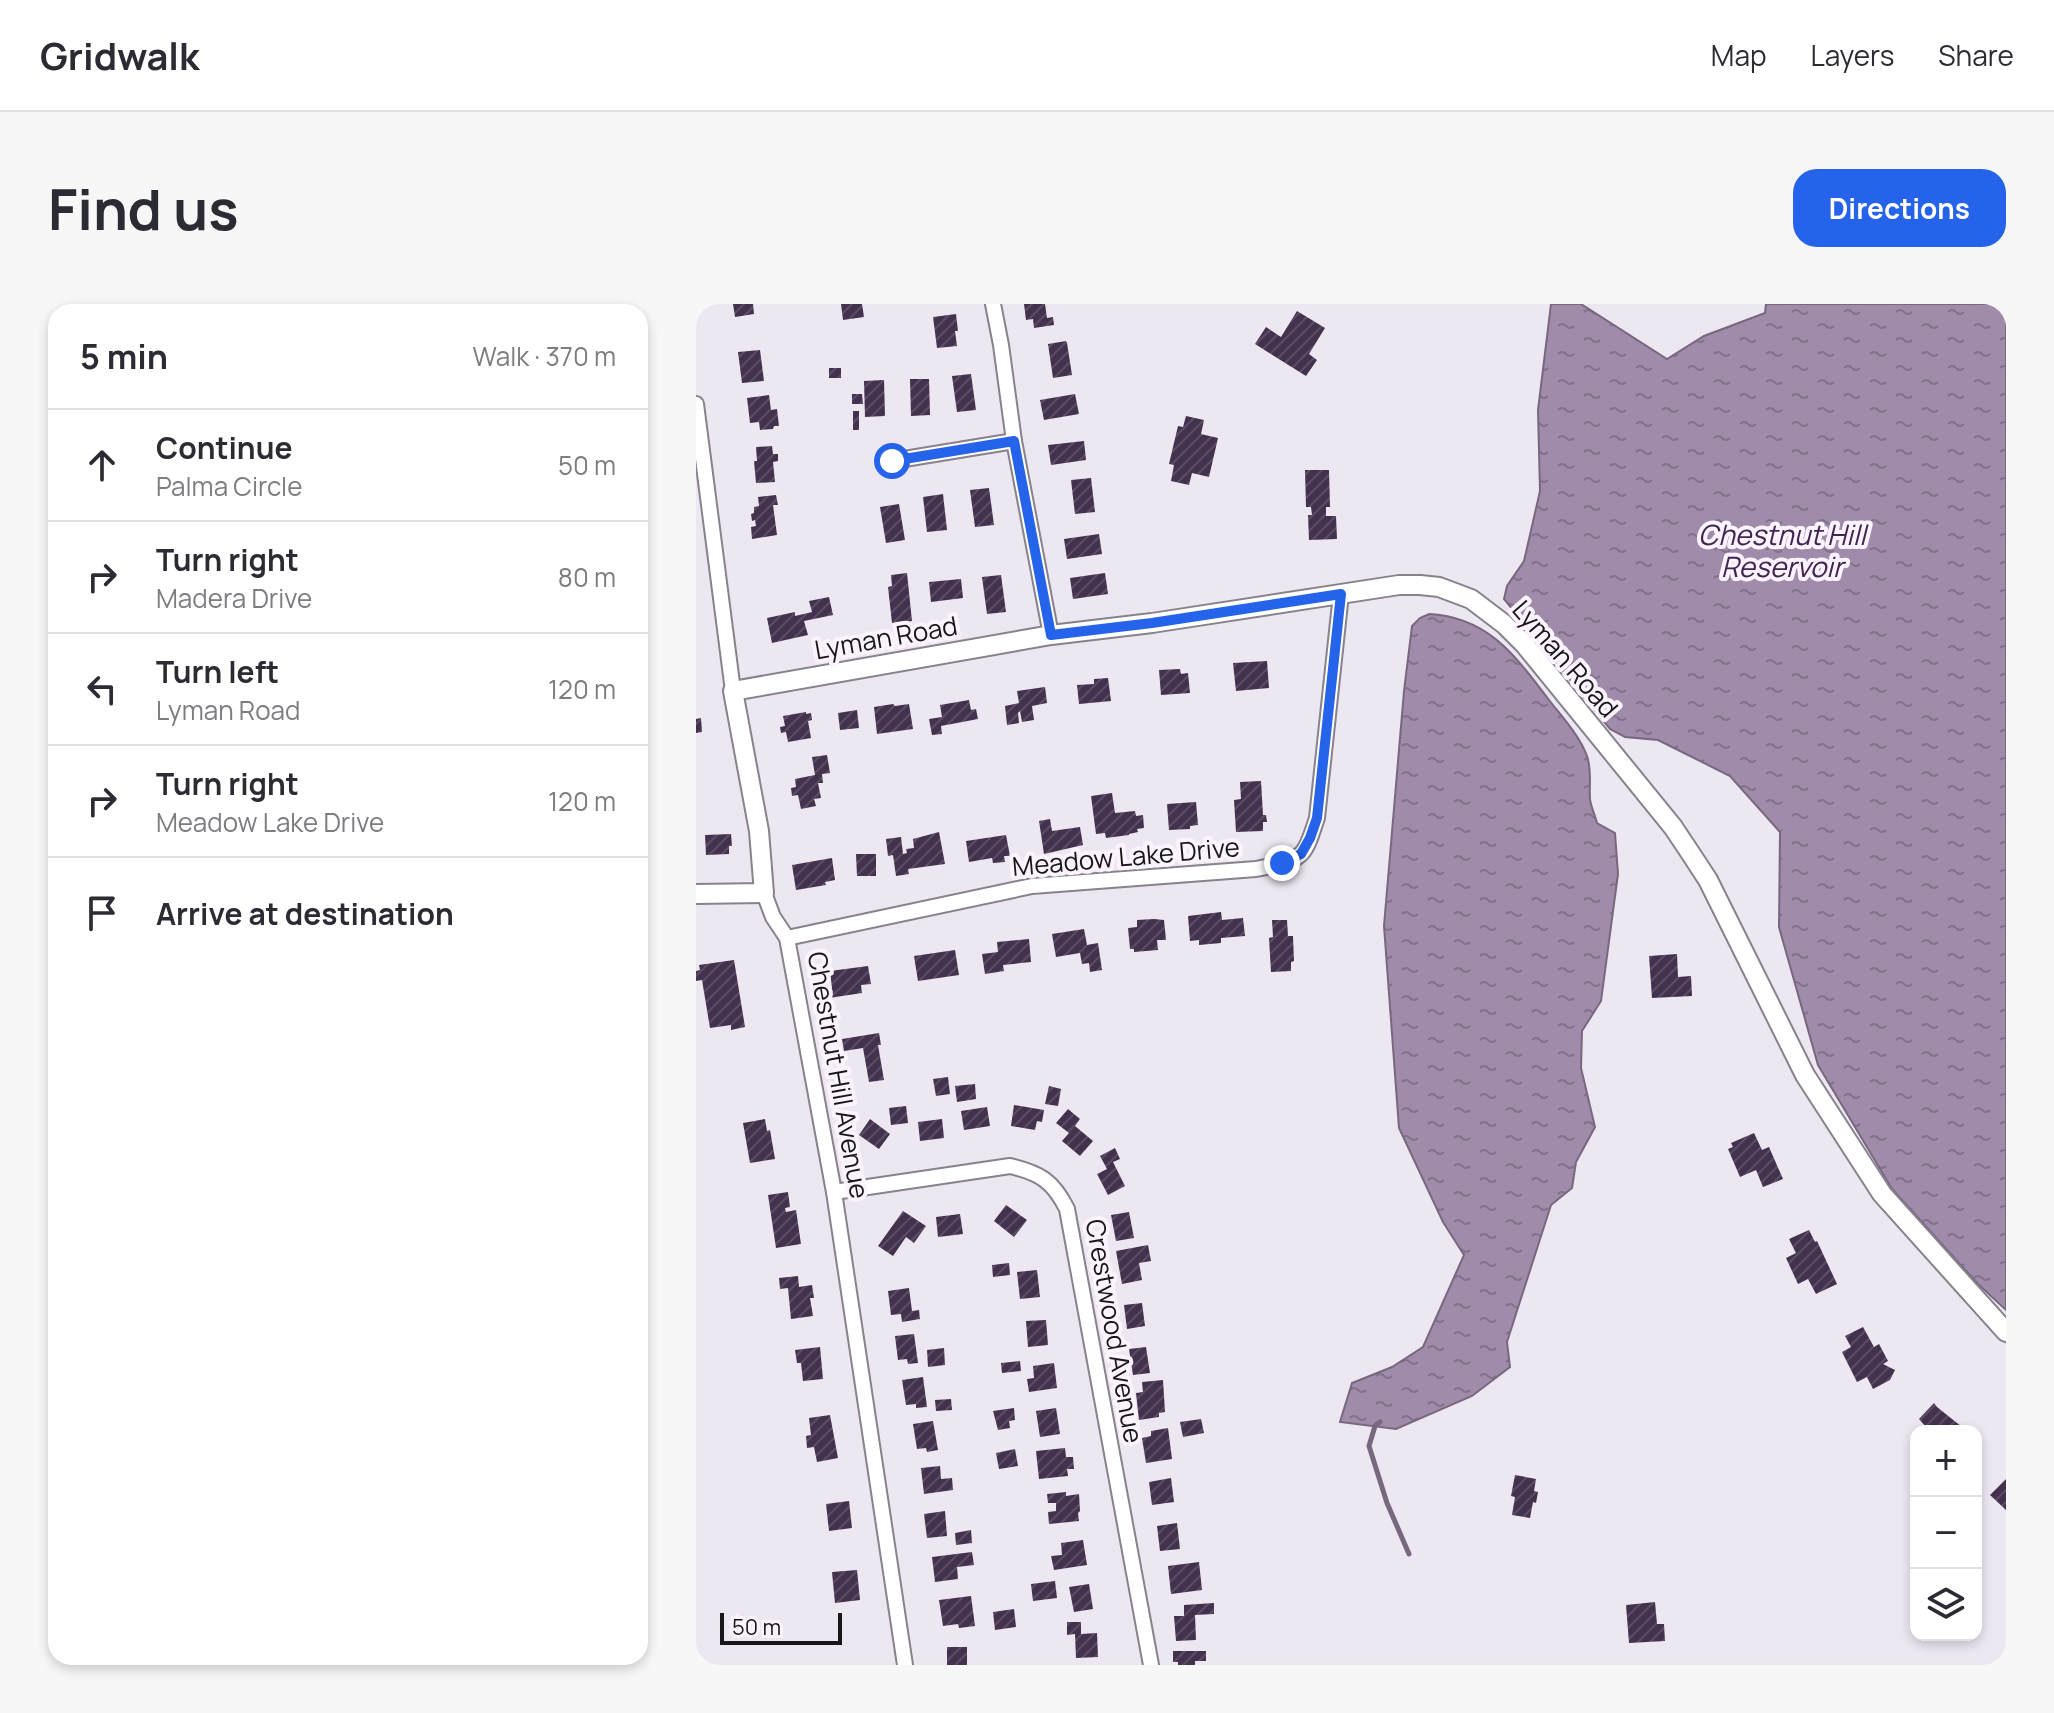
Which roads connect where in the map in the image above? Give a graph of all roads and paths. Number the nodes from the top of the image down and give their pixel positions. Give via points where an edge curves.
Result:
1 (993, 304) edge
2 (696, 404) edge
3 (1014, 441) junction
4 (892, 461) dead end
5 (1341, 594) junction
6 (1051, 635) junction
7 (733, 691) junction
8 (764, 893) junction
9 (696, 894) edge
10 (787, 938) junction
11 (834, 1192) junction
12 (2006, 1332) edge
13 (905, 1665) edge
14 (1151, 1665) edge

1 - 3 street
2 - 7 street, Chestnut Hill Avenue
3 - 4 street
3 - 6 street
5 - 6 street, Lyman Road
5 - 10 street, Meadow Lake Drive via 1317,818 1301,854 1256,869 1032,886
5 - 12 street, Lyman Road via 1399,585 1439,587 1489,611 1525,645 1673,827 1708,880 1805,1075 1882,1194
6 - 7 street, Lyman Road
7 - 8 street, Chestnut Hill Avenue via 759,831
8 - 9 street
8 - 10 street, Chestnut Hill Avenue
10 - 11 street, Chestnut Hill Avenue
11 - 13 street, Chestnut Hill Avenue
11 - 14 street, Crestwood Avenue via 1010,1166 1044,1178 1058,1192 1067,1209

